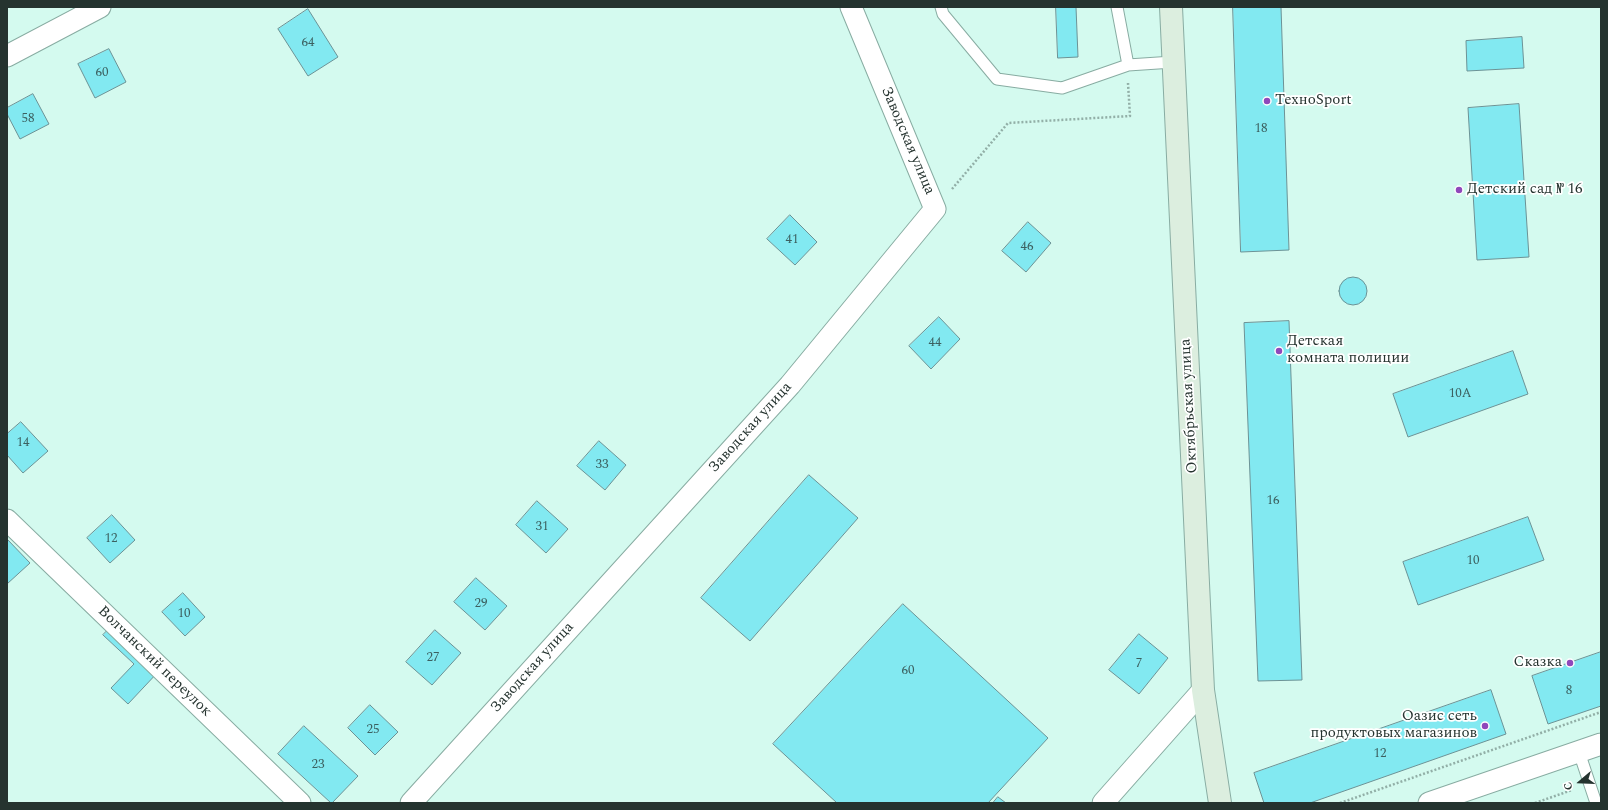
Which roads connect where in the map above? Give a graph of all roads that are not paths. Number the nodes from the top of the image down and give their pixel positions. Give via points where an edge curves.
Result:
1 (100, 7) edge
2 (851, 7) edge
3 (941, 7) edge
4 (1117, 7) edge
5 (1171, 7) edge
6 (7, 56) edge
7 (1173, 62) junction
8 (1128, 65) junction
9 (7, 520) edge
10 (1203, 690) junction
11 (1601, 744) edge
12 (1579, 752) junction
13 (300, 803) edge
14 (411, 803) edge
15 (1103, 803) edge
16 (1220, 803) edge
17 (1429, 803) edge
18 (1596, 803) edge

1 - 6 street
2 - 14 street, Заводская улица via 935,209 790,385
3 - 8 lane via 943,14 998,79 1062,88
4 - 8 lane
5 - 7 main road, Октябрьская улица
7 - 8 lane
7 - 10 main road, Октябрьская улица
9 - 13 street, Волчанский переулок
10 - 15 street
10 - 16 main road, Октябрьская улица
11 - 12 street
12 - 17 street
12 - 18 lane

